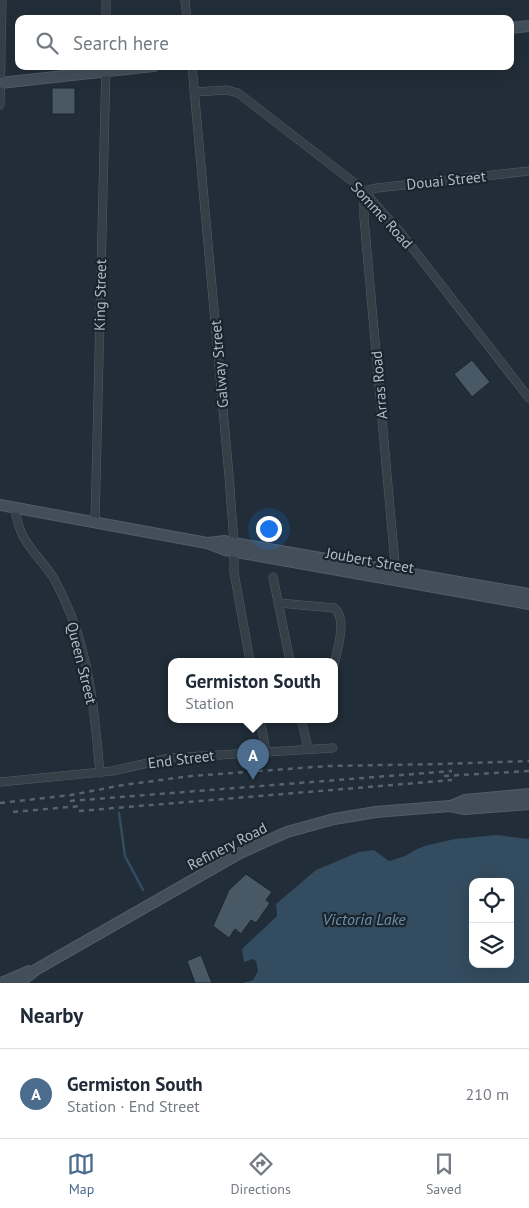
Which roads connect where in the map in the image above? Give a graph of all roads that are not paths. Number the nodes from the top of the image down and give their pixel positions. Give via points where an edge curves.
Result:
1 (2, 0) edge
2 (106, 0) edge
3 (185, 0) edge
4 (106, 15) edge
5 (187, 15) edge
6 (529, 26) edge
7 (514, 28) edge
8 (98, 70) edge
9 (106, 70) edge
10 (192, 70) edge
11 (0, 83) edge
12 (194, 92) junction
13 (0, 105) edge
14 (529, 171) edge
15 (364, 191) junction
16 (529, 398) edge
17 (0, 505) edge
18 (15, 508) junction
19 (95, 523) junction
20 (234, 547) junction
21 (396, 574) junction
22 (274, 577) dead end
23 (529, 594) edge
24 (279, 603) junction
25 (529, 604) edge
26 (249, 658) edge
27 (289, 658) edge
28 (335, 658) edge
29 (261, 723) edge
30 (302, 723) edge
31 (308, 748) junction
32 (333, 748) dead end
33 (266, 751) junction
34 (100, 773) junction
35 (0, 782) edge
36 (529, 794) edge
37 (529, 804) edge
38 (450, 806) junction
39 (37, 969) junction
40 (1, 983) edge
41 (19, 983) edge

1 - 11 street
2 - 4 street
3 - 5 street
6 - 7 main road
8 - 11 main road
9 - 19 street, King Street
10 - 12 street, Galway Street
11 - 13 street
12 - 15 street, Somme Road via 228,90 238,93
12 - 20 street, Galway Street
14 - 15 street, Douai Street
15 - 16 street, Somme Road via 400,232
15 - 21 street, Arras Road
17 - 18 main road, Joubert Street
18 - 19 main road, Joubert Street
18 - 34 street, Queen Street via 24,540 54,578 72,617 89,682
19 - 20 main road, Joubert Street via 207,543 225,550
20 - 21 main road, Joubert Street
20 - 26 street, Galway Street via 234,572
21 - 23 main road, Joubert Street
21 - 25 main road, Joubert Street
22 - 24 street
24 - 27 street
24 - 28 street via 338,610 342,622
29 - 33 street
30 - 31 street
31 - 32 street, End Street
31 - 33 street, End Street
33 - 34 street, End Street via 170,758
34 - 35 street, End Street
36 - 38 main road via 464,800
37 - 38 main road via 465,809
38 - 39 main road, Refinery Road via 334,819 280,836 240,853
39 - 40 main road, Refinery Road
39 - 41 main road, Refinery Road

